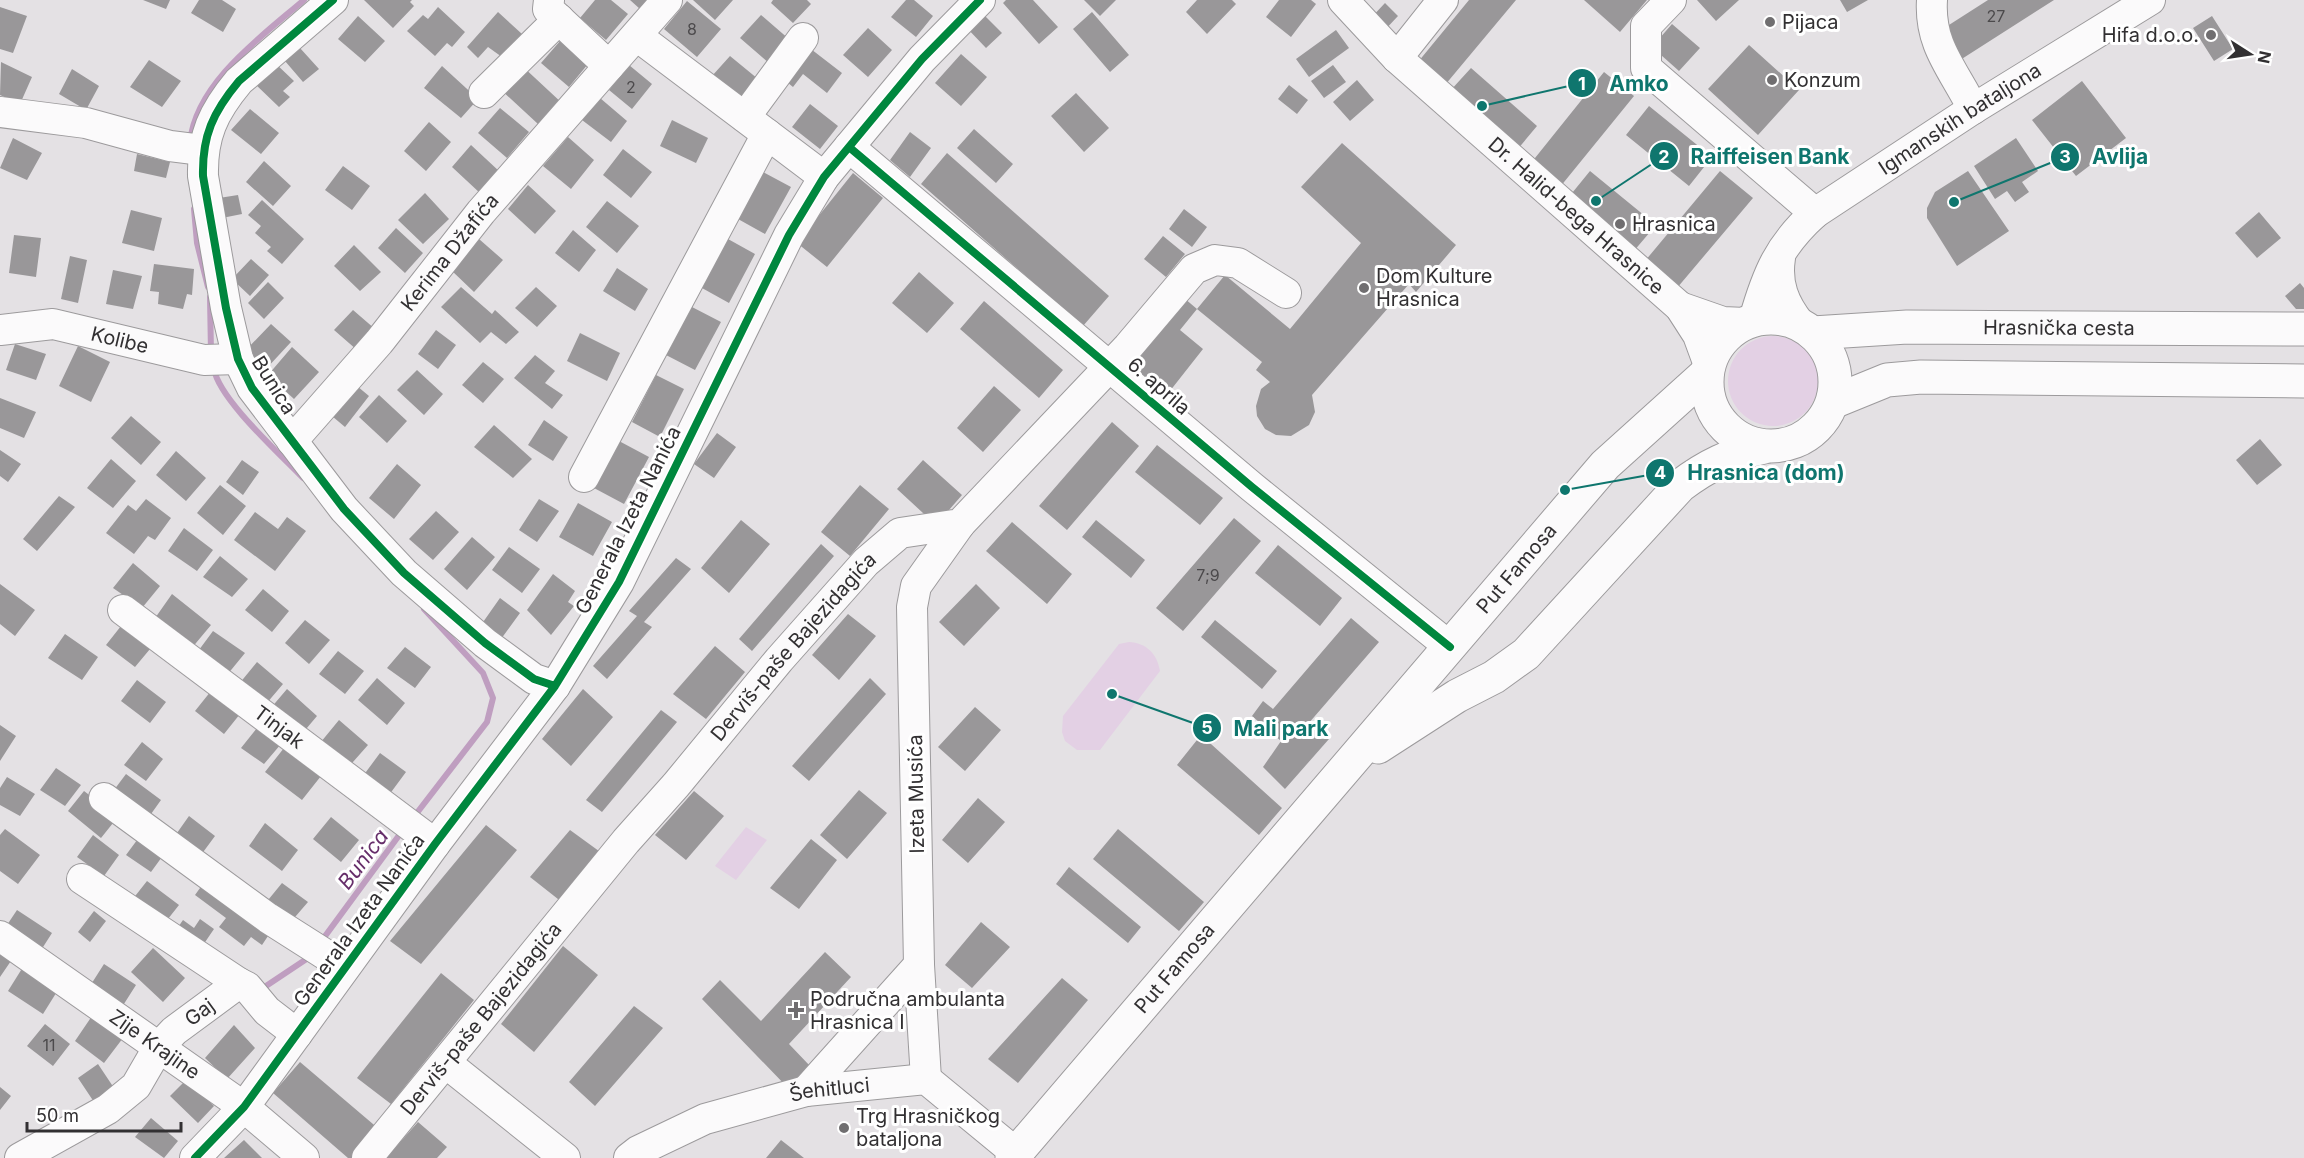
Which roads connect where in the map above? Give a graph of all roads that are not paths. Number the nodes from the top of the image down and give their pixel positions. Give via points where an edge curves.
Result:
1 (333, 0) edge
2 (667, 0) edge
3 (980, 0) edge
4 (1343, 0) edge
5 (1443, 0) edge
6 (1671, 0) edge
7 (1932, 0) edge
8 (2150, 0) edge
9 (554, 10) edge
10 (637, 36) junction
11 (803, 38) dead end
12 (1397, 58) junction
13 (609, 66) junction
14 (484, 93) dead end
15 (1973, 110) junction
16 (0, 112) edge
17 (756, 125) junction
18 (849, 147) junction
19 (193, 149) junction
20 (824, 177) junction
21 (1815, 213) junction
22 (1781, 250) junction
23 (1286, 293) dead end
24 (1680, 307) junction
25 (1750, 321) junction
26 (1807, 328) junction
27 (2304, 329) edge
28 (0, 330) edge
29 (221, 359) junction
30 (1110, 366) junction
31 (1708, 369) junction
32 (2304, 381) edge
33 (1833, 402) junction
34 (292, 441) junction
35 (1764, 447) junction
36 (584, 477) dead end
37 (960, 524) junction
38 (123, 610) dead end
39 (1450, 647) junction
40 (555, 686) junction
41 (1338, 777) junction
42 (104, 798) dead end
43 (419, 832) junction
44 (82, 879) dead end
45 (0, 936) edge
46 (327, 955) junction
47 (919, 965) junction
48 (249, 992) junction
49 (297, 1034) junction
50 (169, 1055) junction
51 (446, 1063) junction
52 (926, 1079) junction
53 (806, 1091) junction
54 (244, 1107) junction
55 (0, 1149) edge
56 (1014, 1156) edge
57 (14, 1158) edge
58 (20, 1158) edge
59 (195, 1158) edge
60 (304, 1158) edge
61 (367, 1158) edge
62 (565, 1158) edge
63 (629, 1158) edge

1 - 19 street, Bunica via 239,81
2 - 10 street, Kerima Džafića
3 - 18 street, Generala Izeta Nanića via 922,59
4 - 12 street, Dr. Halid-bega Hrasnice
5 - 12 street
6 - 21 street via 1646,26 1646,68
7 - 15 street via 1935,41
8 - 15 street, Igmanskih bataljona
9 - 13 street
9 - 14 street
10 - 13 street, Kerima Džafića
10 - 17 street
11 - 17 street
12 - 24 street, Dr. Halid-bega Hrasnice
13 - 34 street, Kerima Džafića via 481,212 379,342
15 - 21 street, Igmanskih bataljona
16 - 19 street via 86,123
17 - 20 street
17 - 36 street
18 - 20 street, Generala Izeta Nanića
18 - 30 street, 6. aprila
19 - 29 street, Bunica via 203,176 226,308
20 - 40 street, Generala Izeta Nanića via 789,235 619,582
21 - 22 street, Igmanskih bataljona via 1792,233
22 - 25 street, Igmanskih bataljona
22 - 26 street via 1780,290 1788,309
23 - 30 street via 1238,263 1215,260 1194,269
24 - 25 street via 1701,316
24 - 31 street via 1698,335
25 - 26 main road via 1773,317
25 - 31 main road via 1722,340
26 - 27 main road, Hrasnička cesta
26 - 33 main road via 1831,357 1836,387
28 - 29 street, Kolibe via 53,324
29 - 34 street, Bunica via 252,388
30 - 37 street
30 - 39 street, 6. aprila via 1261,495
31 - 35 main road via 1707,394 1714,413 1727,430
31 - 39 main road, Put Famosa via 1605,465
32 - 33 main road via 1921,377 1887,380
33 - 35 main road via 1812,433 1781,446
34 - 40 street, Bunica via 344,509 404,573 493,649 534,679
35 - 41 main road, Put Famosa via 1724,458 1687,480 1526,654 1408,726
37 - 47 street, Izeta Musića via 913,596
37 - 51 street, Derviš-paše Bajezidagića via 900,533 866,562 626,842
38 - 43 street, Tinjak
39 - 41 main road, Put Famosa
40 - 43 street, Generala Izeta Nanića
41 - 56 main road, Put Famosa
42 - 46 street via 268,918
43 - 46 street, Generala Izeta Nanića
44 - 48 street
45 - 50 street, Zije Krajine
46 - 49 street, Generala Izeta Nanića
47 - 52 street, Izeta Musića
47 - 53 street
48 - 49 street
48 - 50 street, Gaj via 174,1031
49 - 54 street, Generala Izeta Nanića
50 - 54 street, Zije Krajine
50 - 58 street, Gaj via 108,1109
51 - 61 street, Derviš-paše Bajezidagića
51 - 62 street
52 - 53 street, Šehitluci
52 - 56 street
53 - 63 street, Šehitluci via 705,1119
54 - 59 street, Generala Izeta Nanića
54 - 60 street, Zije Krajine
55 - 57 street

